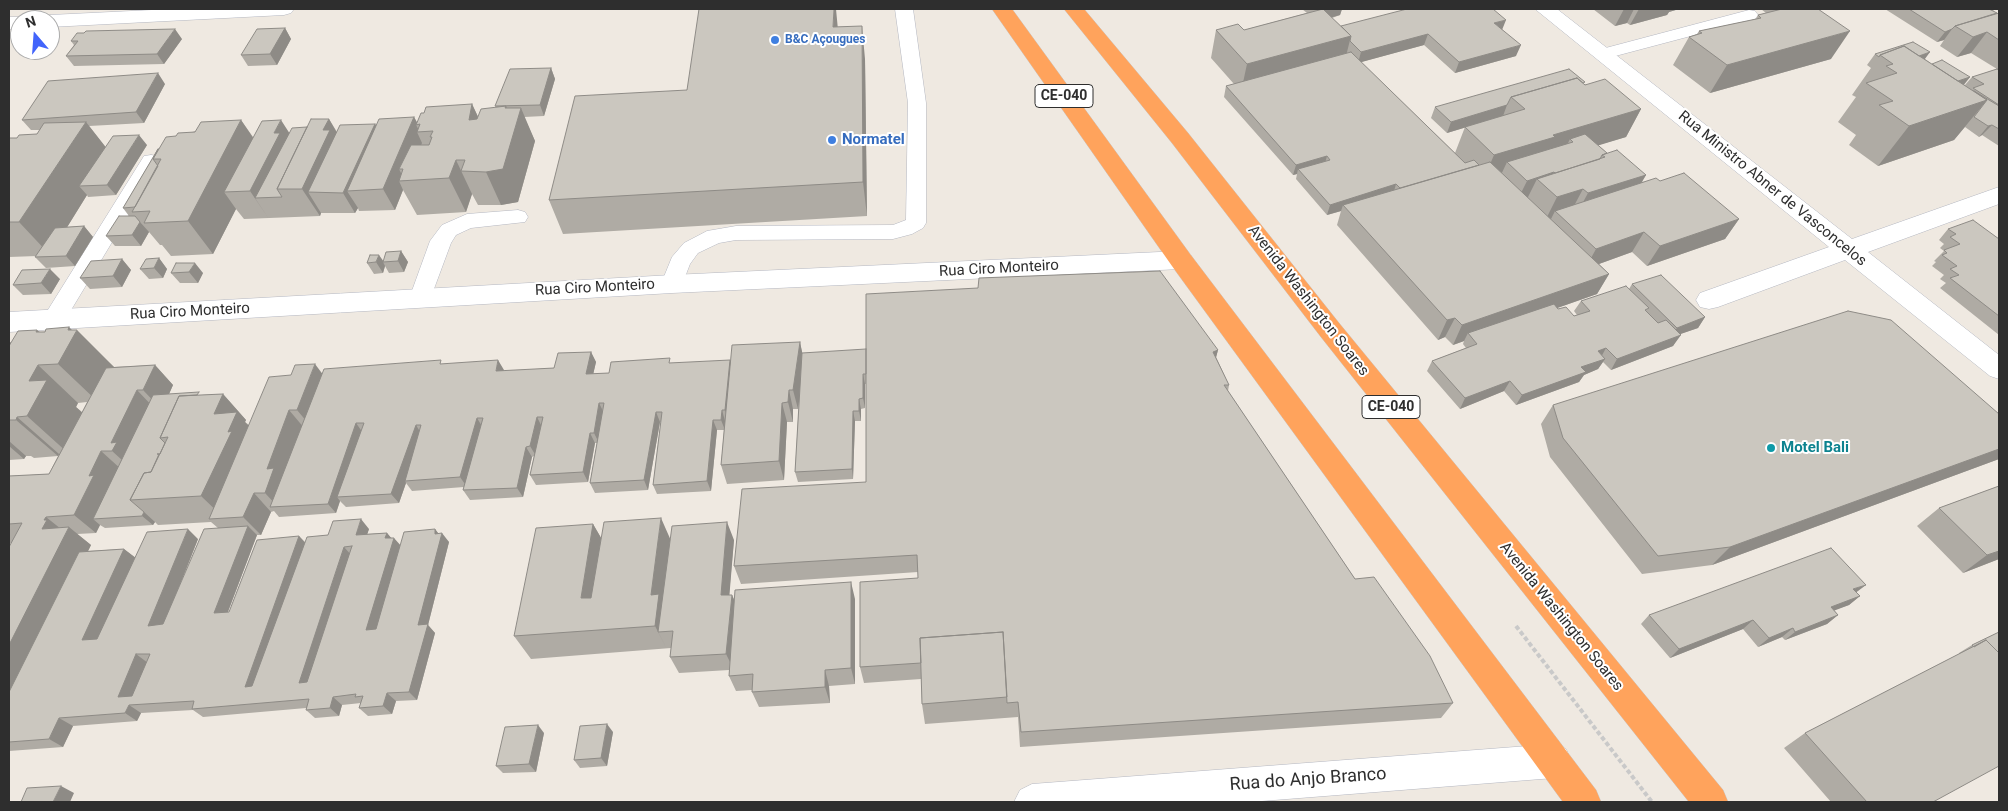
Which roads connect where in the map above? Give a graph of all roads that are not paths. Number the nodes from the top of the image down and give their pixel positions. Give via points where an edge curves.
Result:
1 (284, 9) edge
2 (904, 9) edge
3 (1002, 9) edge
4 (1074, 9) edge
5 (1545, 9) edge
6 (1749, 15) dead end
7 (60, 20) edge
8 (1604, 54) junction
9 (152, 159) edge
10 (1999, 195) edge
11 (518, 217) dead end
12 (1847, 250) junction
13 (1181, 260) junction
14 (672, 284) junction
15 (420, 298) junction
16 (1709, 300) dead end
17 (54, 319) junction
18 (9, 322) edge
19 (1999, 369) edge
20 (1554, 761) junction
21 (1097, 800) edge
22 (1032, 802) edge
23 (1584, 802) edge
24 (1711, 802) edge

1 - 7 street
2 - 14 lane via 917,103 916,223 893,232 736,233 714,236 691,248 680,262
3 - 13 highway, CE-040
4 - 24 highway, Avenida Washington Soares / CE-040
5 - 8 street, Rua Ministro Abner de Vasconcelos
6 - 8 lane
8 - 12 street, Rua Ministro Abner de Vasconcelos
9 - 17 lane
10 - 12 street
11 - 15 lane via 466,221 448,230
12 - 16 street
12 - 19 street, Rua Ministro Abner de Vasconcelos
13 - 14 street, Rua Ciro Monteiro
13 - 20 highway, CE-040
14 - 15 street, Rua Ciro Monteiro
15 - 17 street, Rua Ciro Monteiro
17 - 18 street, Rua Ciro Monteiro
20 - 21 street, Rua do Anjo Branco
20 - 23 highway, CE-040
21 - 22 street, Rua do Anjo Branco

